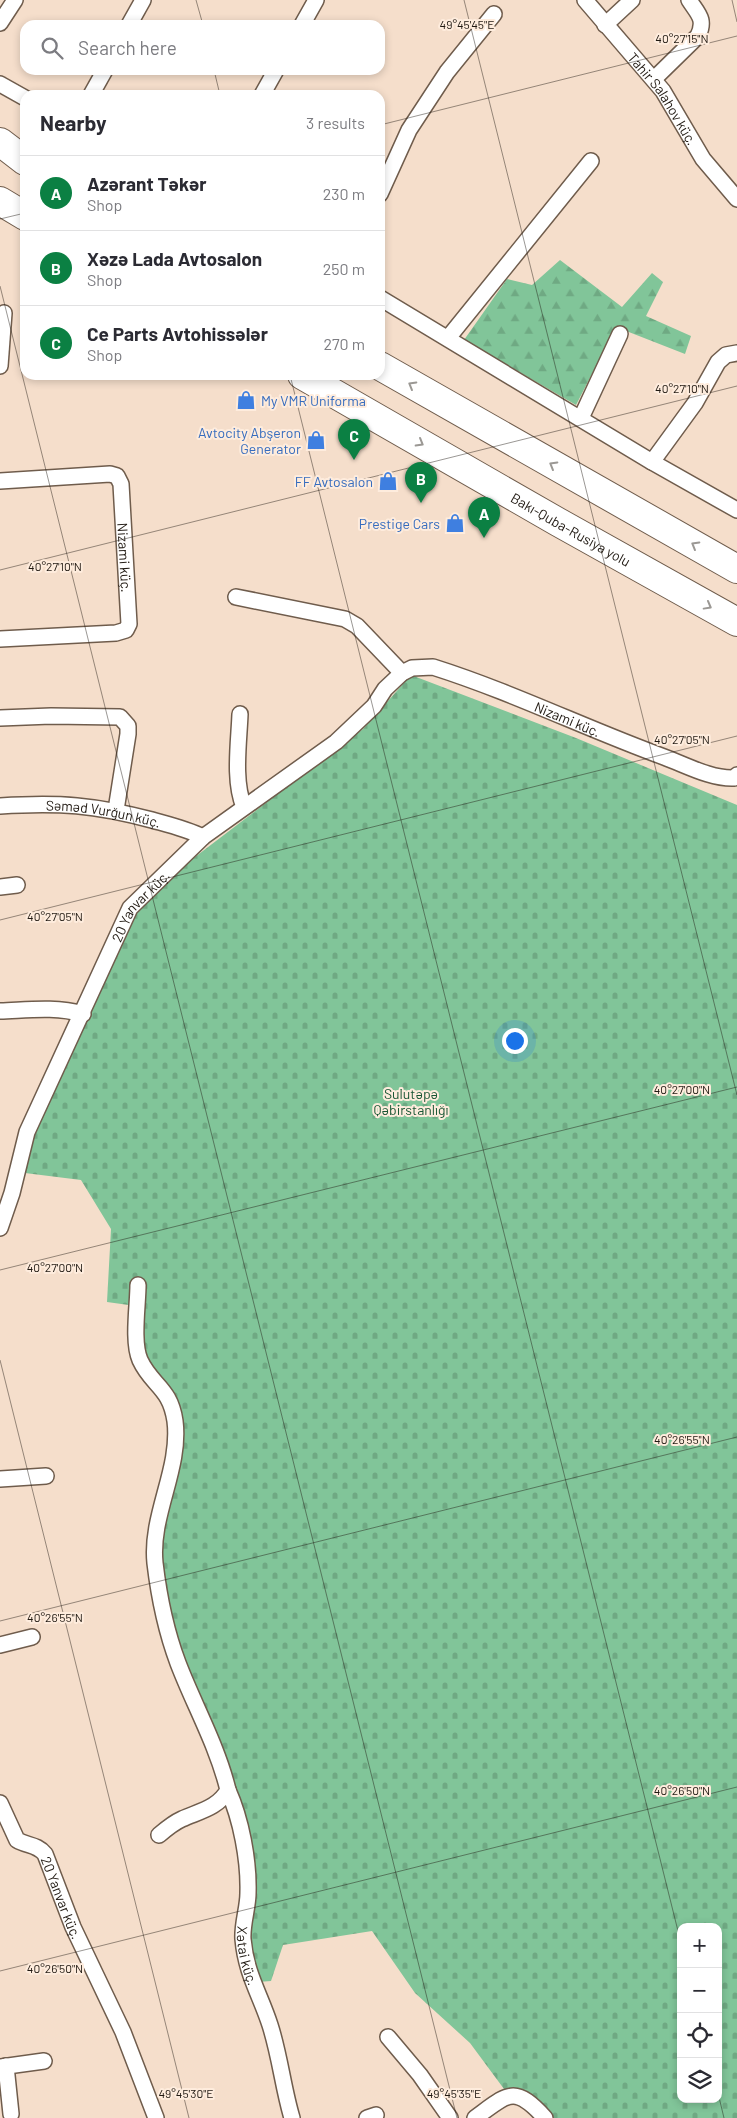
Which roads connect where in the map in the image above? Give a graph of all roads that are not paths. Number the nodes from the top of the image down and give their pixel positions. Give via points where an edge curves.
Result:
1 (15, 0) edge
2 (143, 0) edge
3 (316, 0) edge
4 (585, 0) edge
5 (632, 0) edge
6 (689, 0) edge
7 (494, 14) dead end
8 (133, 20) edge
9 (305, 20) edge
10 (0, 23) edge
11 (605, 24) junction
12 (102, 75) edge
13 (273, 75) edge
14 (654, 79) junction
15 (0, 84) edge
16 (94, 90) edge
17 (265, 90) edge
18 (20, 95) edge
19 (0, 142) edge
20 (0, 151) edge
21 (20, 159) edge
22 (20, 161) edge
23 (591, 161) dead end
24 (385, 183) edge
25 (737, 199) edge
26 (385, 301) edge
27 (4, 313) dead end
28 (620, 334) dead end
29 (448, 338) junction
30 (737, 353) edge
31 (0, 366) edge
32 (385, 369) edge
33 (311, 380) edge
34 (582, 418) junction
35 (652, 462) junction
36 (0, 481) edge
37 (737, 510) edge
38 (737, 569) edge
39 (236, 597) dead end
40 (737, 622) edge
41 (0, 640) edge
42 (402, 673) junction
43 (240, 714) dead end
44 (0, 718) edge
45 (735, 776) edge
46 (0, 806) edge
47 (244, 808) junction
48 (116, 810) junction
49 (204, 837) junction
50 (17, 885) dead end
51 (0, 887) edge
52 (0, 1011) edge
53 (83, 1014) junction
54 (0, 1228) edge
55 (138, 1285) dead end
56 (46, 1476) dead end
57 (0, 1479) edge
58 (32, 1637) dead end
59 (0, 1645) edge
60 (228, 1790) junction
61 (0, 1803) edge
62 (159, 1835) dead end
63 (388, 2037) dead end
64 (44, 2061) dead end
65 (3, 2067) edge
66 (11, 2114) dead end
67 (156, 2118) edge
68 (292, 2118) edge
69 (450, 2118) edge
70 (475, 2118) edge
71 (545, 2118) edge

1 - 10 street
2 - 8 street
3 - 9 street
4 - 11 street, Tahir Salahov küç.
5 - 11 street
6 - 14 street via 702,19 703,27 698,36
7 - 24 street via 447,72 409,130
11 - 14 street, Tahir Salahov küç.
12 - 16 street
13 - 17 street
14 - 25 street, Tahir Salahov küç. via 703,159
15 - 18 street
19 - 21 highway
20 - 22 highway
23 - 29 street
26 - 29 street
27 - 31 street
28 - 34 street
29 - 34 street
30 - 35 street via 726,355 718,362 695,403
38 -> 32 highway
33 -> 40 highway, Bakı-Quba-Rusiya yolu
34 - 35 street
35 - 37 street
36 - 41 street, Nizami küç. via 117,476 121,484 129,624 126,630 116,633
39 - 42 street via 345,619 357,626
42 - 45 street, Nizami küç. via 412,668 440,669 633,746 716,776
42 - 47 street, 20 Yanvar küç. via 374,706 336,742
43 - 47 street via 238,784
44 - 48 street via 120,717 128,726 128,734
46 - 48 street, Səməd Vurğun küç. via 63,803
47 - 49 street, 20 Yanvar küç.
48 - 49 street, Səməd Vurğun küç.
49 - 53 street, 20 Yanvar küç. via 130,908
50 - 51 street
52 - 53 street via 52,1008
53 - 54 street, 20 Yanvar küç. via 27,1132
55 - 60 street, Xətai küç. via 138,1354 172,1404 176,1435 156,1536 159,1592 177,1661 209,1734
56 - 57 street
58 - 59 street
60 - 62 street via 215,1805 180,1819
60 - 68 street, Xətai küç. via 239,1818 248,1874 243,1937 247,1965 252,1985 270,2024
61 - 67 street, 20 Yanvar küç. via 17,1840 32,1844 45,1854 72,1927 123,2032
63 - 69 street
64 - 65 street
65 - 66 street
70 - 71 street via 508,2096 530,2101

